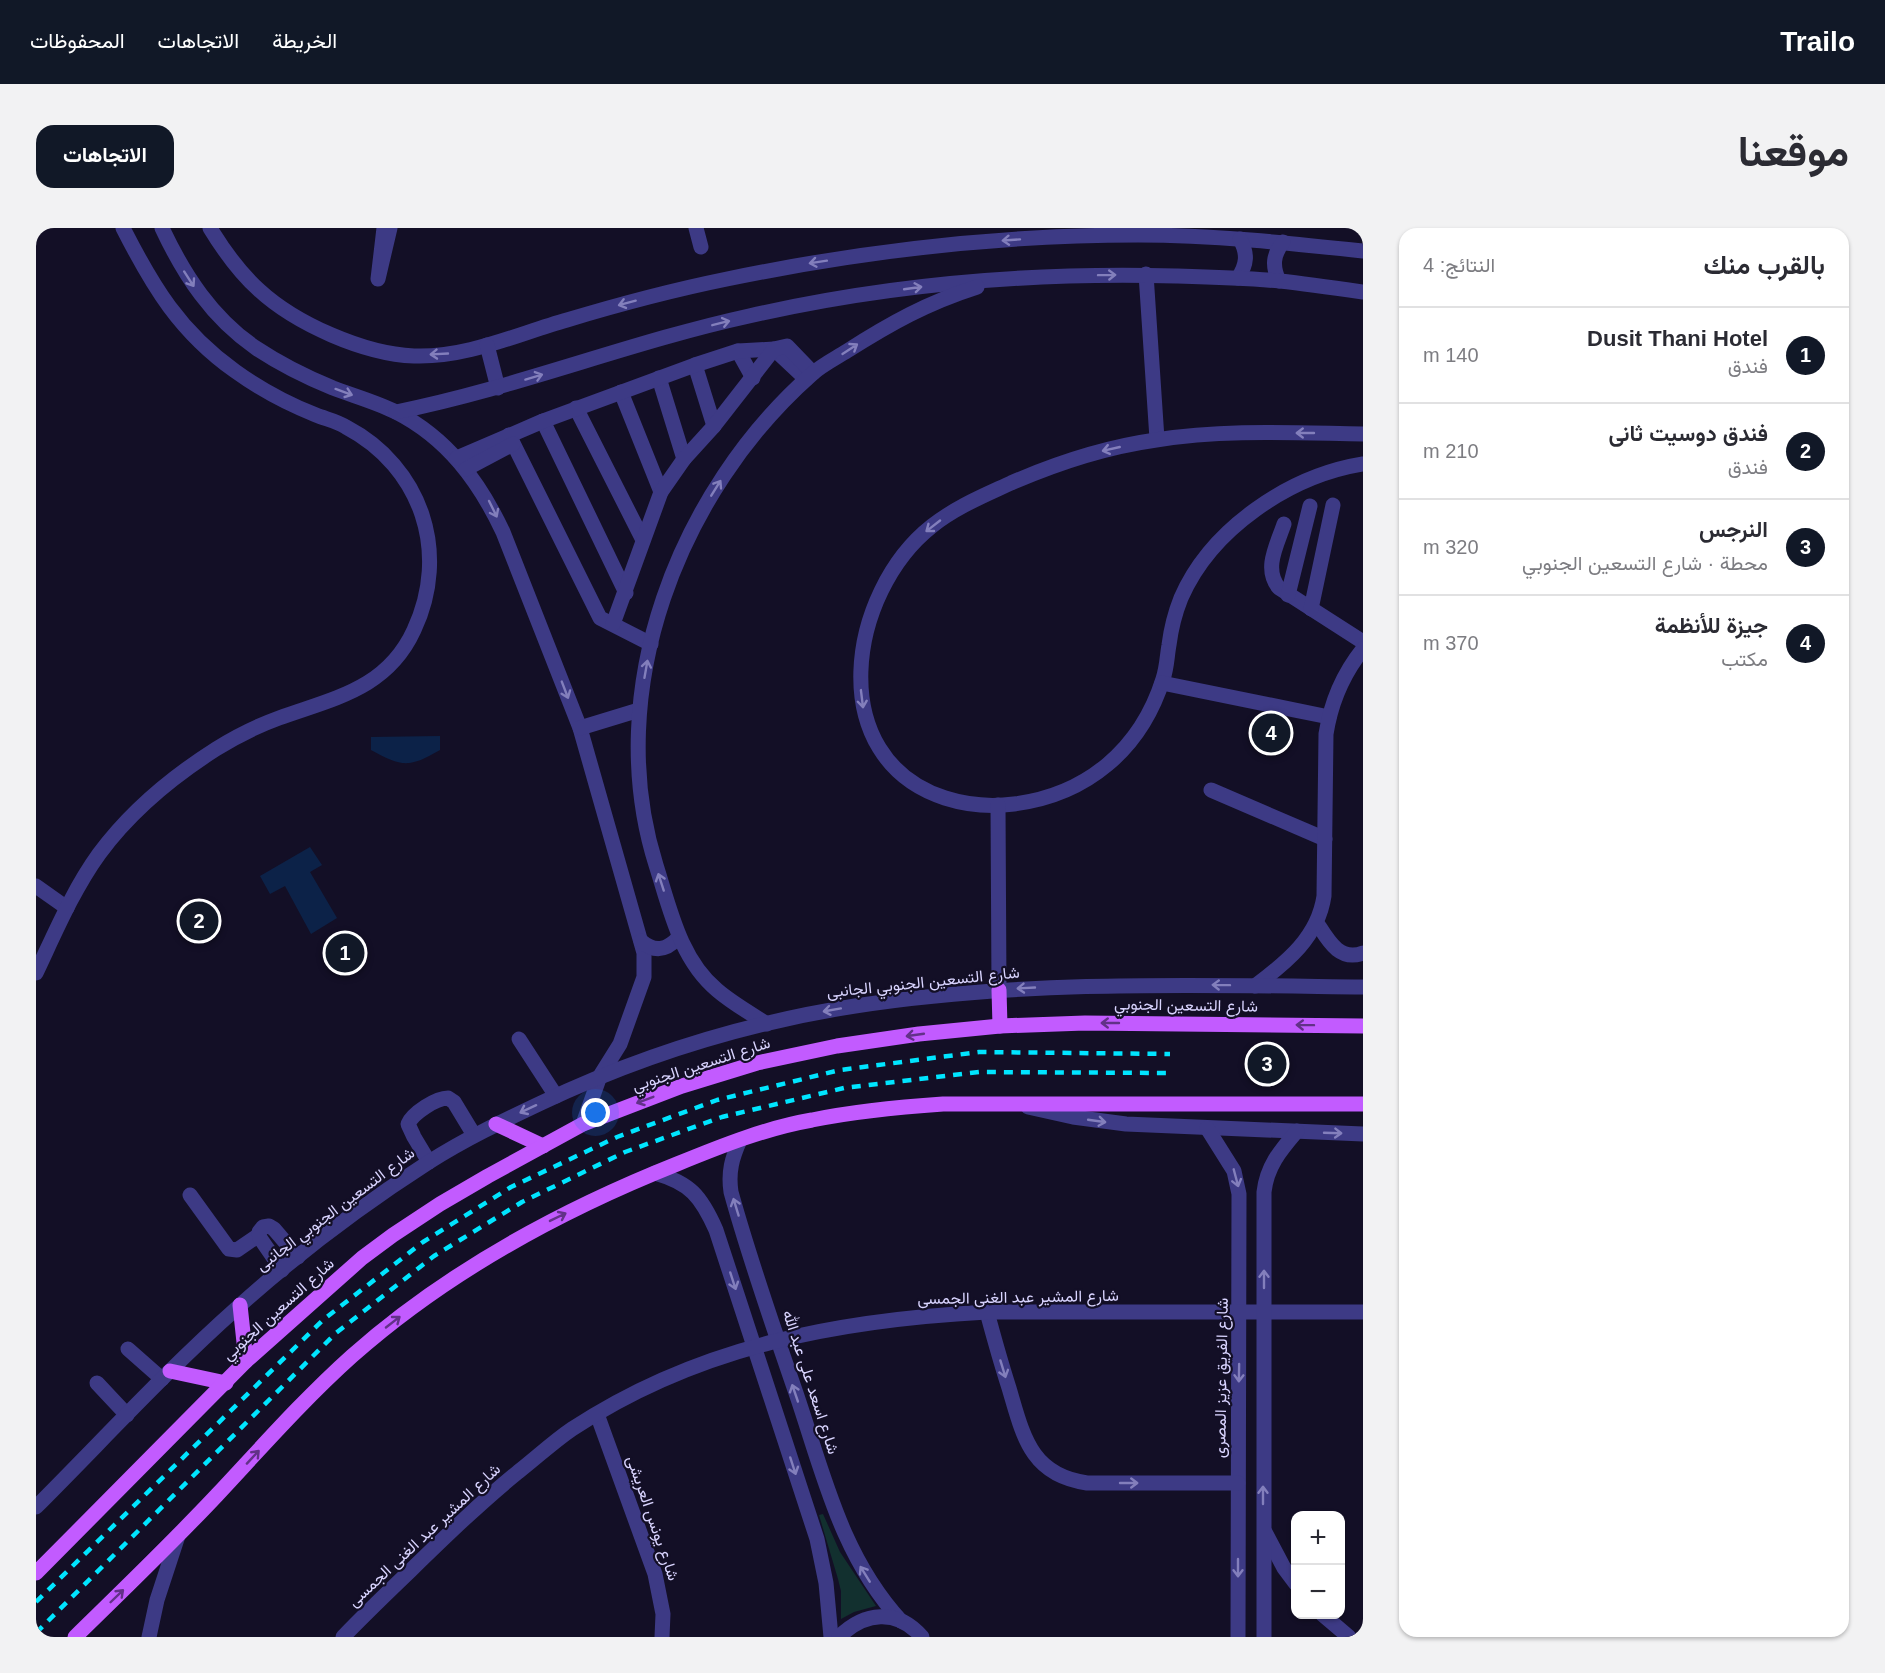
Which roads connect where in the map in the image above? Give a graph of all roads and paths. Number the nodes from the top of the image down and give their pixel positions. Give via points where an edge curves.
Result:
1 (123, 228) edge
2 (162, 228) edge
3 (210, 228) edge
4 (384, 228) edge
5 (390, 228) edge
6 (696, 228) edge
7 (1113, 232) edge
8 (1240, 239) junction
9 (1283, 242) junction
10 (701, 247) dead end
11 (1363, 251) edge
12 (1146, 274) junction
13 (1238, 278) junction
14 (1000, 279) junction
15 (1279, 281) junction
16 (1363, 292) edge
17 (487, 345) junction
18 (780, 348) junction
19 (738, 351) junction
20 (695, 365) junction
21 (810, 376) junction
22 (659, 378) junction
23 (753, 378) junction
24 (498, 388) junction
25 (621, 392) junction
26 (576, 408) junction
27 (396, 412) junction
28 (543, 421) junction
29 (714, 426) junction
30 (1363, 434) edge
31 (1157, 439) junction
32 (511, 440) junction
33 (684, 459) junction
34 (462, 464) junction
35 (1363, 464) edge
36 (661, 492) junction
37 (1333, 505) dead end
38 (1310, 506) dead end
39 (1284, 524) dead end
40 (643, 540) junction
41 (626, 593) junction
42 (1288, 595) junction
43 (1311, 609) junction
44 (614, 621) junction
45 (652, 639) junction
46 (1363, 642) edge
47 (1363, 649) edge
48 (1162, 683) junction
49 (639, 711) junction
50 (1329, 717) junction
51 (580, 728) junction
52 (1211, 790) dead end
53 (998, 805) junction
54 (1324, 838) junction
55 (36, 886) edge
56 (68, 908) junction
57 (1317, 923) junction
58 (679, 937) junction
59 (641, 941) junction
60 (1363, 953) edge
61 (36, 974) edge
62 (1255, 986) junction
63 (1363, 987) edge
64 (999, 990) junction
65 (767, 1024) junction
66 (1000, 1026) junction
67 (1363, 1026) edge
68 (519, 1039) dead end
69 (600, 1076) junction
70 (556, 1096) junction
71 (1019, 1104) junction
72 (1363, 1104) edge
73 (496, 1124) junction
74 (583, 1124) junction
75 (1207, 1128) junction
76 (1297, 1131) junction
77 (1363, 1134) edge
78 (474, 1135) junction
79 (740, 1140) junction
80 (543, 1146) junction
81 (429, 1162) junction
82 (655, 1173) junction
83 (190, 1195) dead end
84 (259, 1235) junction
85 (298, 1257) junction
86 (282, 1270) junction
87 (240, 1305) junction
88 (987, 1312) junction
89 (1240, 1312) junction
90 (1264, 1312) junction
91 (1363, 1312) edge
92 (777, 1339) junction
93 (754, 1346) junction
94 (128, 1348) dead end
95 (246, 1360) junction
96 (166, 1375) junction
97 (97, 1383) dead end
98 (226, 1383) junction
99 (597, 1414) junction
100 (127, 1415) junction
101 (1238, 1483) junction
102 (36, 1507) edge
103 (1263, 1529) junction
104 (178, 1536) junction
105 (36, 1573) edge
106 (1291, 1576) edge
107 (1328, 1619) edge
108 (901, 1621) junction
109 (75, 1637) edge
110 (149, 1637) edge
111 (343, 1637) edge
112 (662, 1637) edge
113 (831, 1637) edge
114 (839, 1637) edge
115 (922, 1637) edge
116 (1238, 1637) edge
117 (1264, 1637) edge
118 (1349, 1637) edge

1 - 56 street via 163,298 182,325 200,341 273,396 345,425 394,464 412,490 424,519 430,550 430,582 423,612 409,641 390,666 365,686 247,732 192,765 119,830 99,855
2 -> 27 street via 176,260 198,293 224,322 255,347 289,368
17 -> 3 street via 450,354 413,356 375,350 340,338 296,316 260,291 228,257
4 - 5 street via 378,279
6 - 10 street
7 - 8 street
7 -> 17 street via 897,250 808,264 646,298
8 - 9 street
8 - 13 street via 1246,259
9 - 11 street
9 - 15 street via 1273,261
12 - 13 street
14 -> 12 street
12 - 31 street
13 - 15 street
21 -> 14 street via 890,323 944,298
24 -> 14 street via 749,316 874,293
15 - 16 street
17 - 24 street
18 - 19 street
18 - 21 street
18 - 23 street
19 - 20 street
19 - 23 street
20 - 22 street
20 - 29 street
45 -> 21 street via 673,570 700,513 735,459
22 - 25 street
22 - 33 street
23 - 29 street
24 - 27 street
25 - 26 street
25 - 36 street
26 - 28 street
26 - 40 street
27 - 34 street via 422,428
28 - 32 street
28 - 41 street
29 - 33 street
30 -> 31 street via 1235,434
31 -> 53 street via 1076,458 964,505 919,537 879,594 867,629 861,676 866,721 879,747 897,770 920,787 958,801
32 - 34 street
32 - 44 street via 600,618
33 - 36 street
34 -> 51 street via 489,501 503,532
35 - 48 street via 1293,487 1251,513 1221,539 1182,596
36 - 40 street
37 - 43 street
38 - 42 street
39 - 42 street via 1271,572 1275,584
40 - 41 street
41 - 44 street
42 - 43 street
43 - 46 street
44 - 45 street
49 -> 45 street
47 - 50 street via 1338,689
48 - 50 street
48 - 53 street via 1130,742 1101,771 1060,793
49 - 51 street
58 -> 49 street via 651,851 643,810 638,764
50 - 54 street
51 - 59 street
52 - 54 street
53 - 64 street
54 - 57 street via 1324,896
55 - 56 street
56 - 61 street
57 - 60 street via 1339,952 1350,956
57 - 62 street via 1302,945
58 - 59 street via 656,950
58 - 65 street via 696,968 715,989
59 - 69 street via 644,977 620,1044
62 - 63 street, شارع التسعين الجنوبي الجانبى
62 -> 64 street, شارع التسعين الجنوبي الجانبى via 1101,985
64 -> 65 street, شارع التسعين الجنوبي الجانبى via 853,1006
64 - 66 main road
65 - 69 street, شارع التسعين الجنوبي الجانبى via 684,1046
67 -> 66 main road, شارع التسعين الجنوبي
66 -> 74 main road, شارع التسعين الجنوبي via 837,1046 758,1063 682,1086
68 - 70 street
69 - 70 street, شارع التسعين الجنوبي الجانبى
69 - 74 street
70 -> 73 street, شارع التسعين الجنوبي الجانبى
71 - 72 main road
71 -> 75 street via 1100,1121
71 - 79 main road via 892,1108 811,1120
73 - 78 street, شارع التسعين الجنوبي الجانبى
73 - 80 main road
74 - 80 main road, شارع التسعين الجنوبي
75 - 76 street
75 -> 89 street, شارع الفريق عزيز المصرى via 1238,1181
76 -> 77 street
90 -> 76 street via 1265,1181 1274,1160
78 - 81 street, شارع التسعين الجنوبي الجانبى
78 - 81 street via 454,1102 440,1098 408,1124
79 - 82 main road
92 -> 79 street, شارع اسعد على عبد الله via 731,1192 732,1160
80 - 95 main road, شارع التسعين الجنوبي via 393,1235
81 - 85 street, شارع التسعين الجنوبي الجانبى
82 -> 93 street via 680,1182 700,1198 716,1230
104 -> 82 main road via 320,1386 422,1300 537,1227
83 - 84 street via 229,1249 237,1250
84 - 85 street via 263,1227 271,1226
84 - 86 street
85 - 86 street, شارع التسعين الجنوبي الجانبى
86 - 87 street, شارع التسعين الجنوبي الجانبى
87 - 95 main road
87 - 96 street, شارع التسعين الجنوبي الجانبى
88 - 89 street, شارع المشير عبد الغنى الجمسى
88 - 92 street, شارع المشير عبد الغنى الجمسى via 879,1320
88 -> 101 street via 1024,1438 1036,1457 1054,1472 1087,1483
89 - 90 street, شارع المشير عبد الغنى الجمسى
89 -> 101 street, شارع الفريق عزيز المصرى
90 - 91 street, شارع المشير عبد الغنى الجمسى
103 -> 90 street
92 - 93 street, شارع المشير عبد الغنى الجمسى
108 -> 92 street, شارع اسعد على عبد الله via 873,1587 842,1530
93 - 99 street, شارع المشير عبد الغنى الجمسى via 672,1377
93 -> 113 street via 817,1539
94 - 96 street
95 - 98 main road, شارع التسعين الجنوبي
96 - 98 main road
96 - 100 street, شارع التسعين الجنوبي الجانبى
97 - 100 street
98 - 105 main road, شارع التسعين الجنوبي
99 - 111 street, شارع المشير عبد الغنى الجمسى via 570,1430 478,1505
99 - 112 street, شارع يونس العريشى via 655,1574 663,1614
100 - 102 street, شارع التسعين الجنوبي الجانبى
101 -> 116 street, شارع الفريق عزيز المصرى
103 - 106 street
103 - 117 street
109 -> 104 main road
104 - 110 street
107 - 118 street
108 - 114 street via 884,1616 867,1618 851,1625
108 - 115 street

